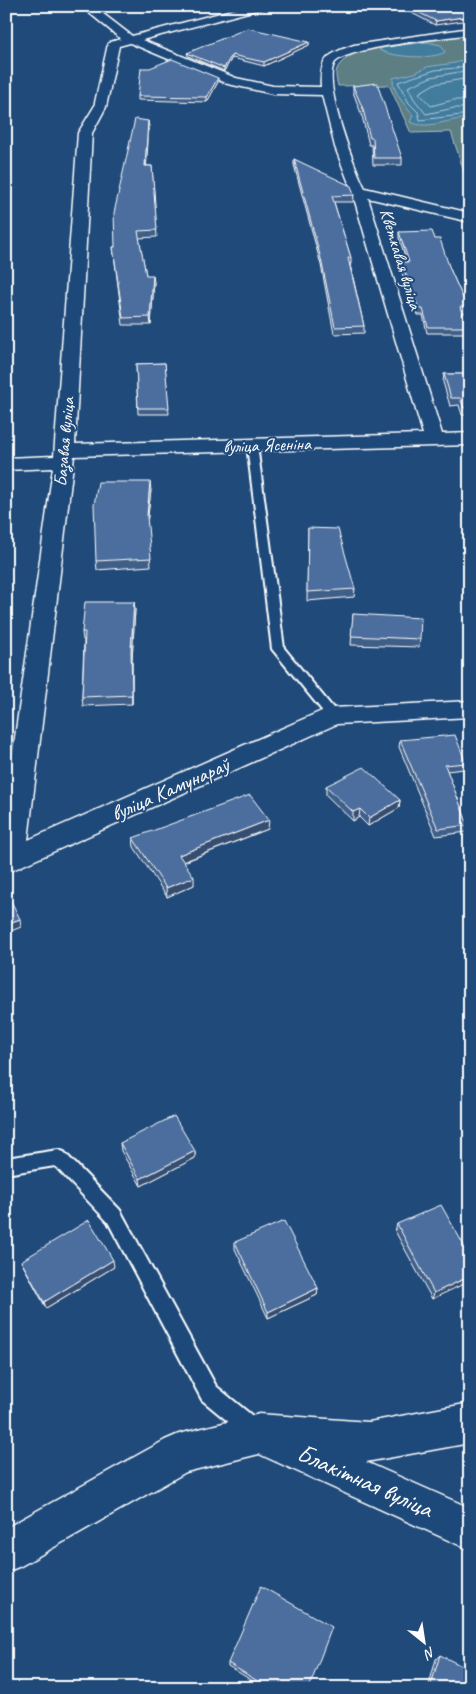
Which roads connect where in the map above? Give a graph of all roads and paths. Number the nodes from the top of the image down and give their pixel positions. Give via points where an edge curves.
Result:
1 (86, 6) edge
2 (260, 6) edge
3 (470, 31) edge
4 (129, 39) junction
5 (326, 91) junction
6 (359, 191) junction
7 (470, 218) edge
8 (470, 439) edge
9 (434, 440) junction
10 (252, 445) junction
11 (64, 456) junction
12 (6, 464) edge
13 (470, 709) edge
14 (333, 716) junction
15 (9, 860) edge
16 (6, 1166) edge
17 (470, 1423) edge
18 (260, 1434) junction
19 (470, 1529) edge
20 (6, 1551) edge

1 - 4 street
2 - 4 street
3 - 5 street, Кветкавая вуліца via 385,42 347,51 327,66
4 - 5 street via 244,85 287,91
4 - 11 street, Базавая вуліца via 114,44 100,107 85,134
5 - 6 street, Кветкавая вуліца via 350,176
6 - 7 street
6 - 9 street, Кветкавая вуліца
8 - 9 street, вуліца Ясеніна
9 - 10 street, вуліца Ясеніна
10 - 11 street, вуліца Ясеніна
10 - 14 lane via 278,649
11 - 12 street, вуліца Ясеніна
11 - 15 street, Базавая вуліца
13 - 14 street
14 - 15 street, вуліца Камунараў
16 - 18 lane via 58,1158 114,1216 209,1393
17 - 18 street via 369,1442
18 - 19 street, Блакітная вуліца
18 - 20 street via 179,1454

